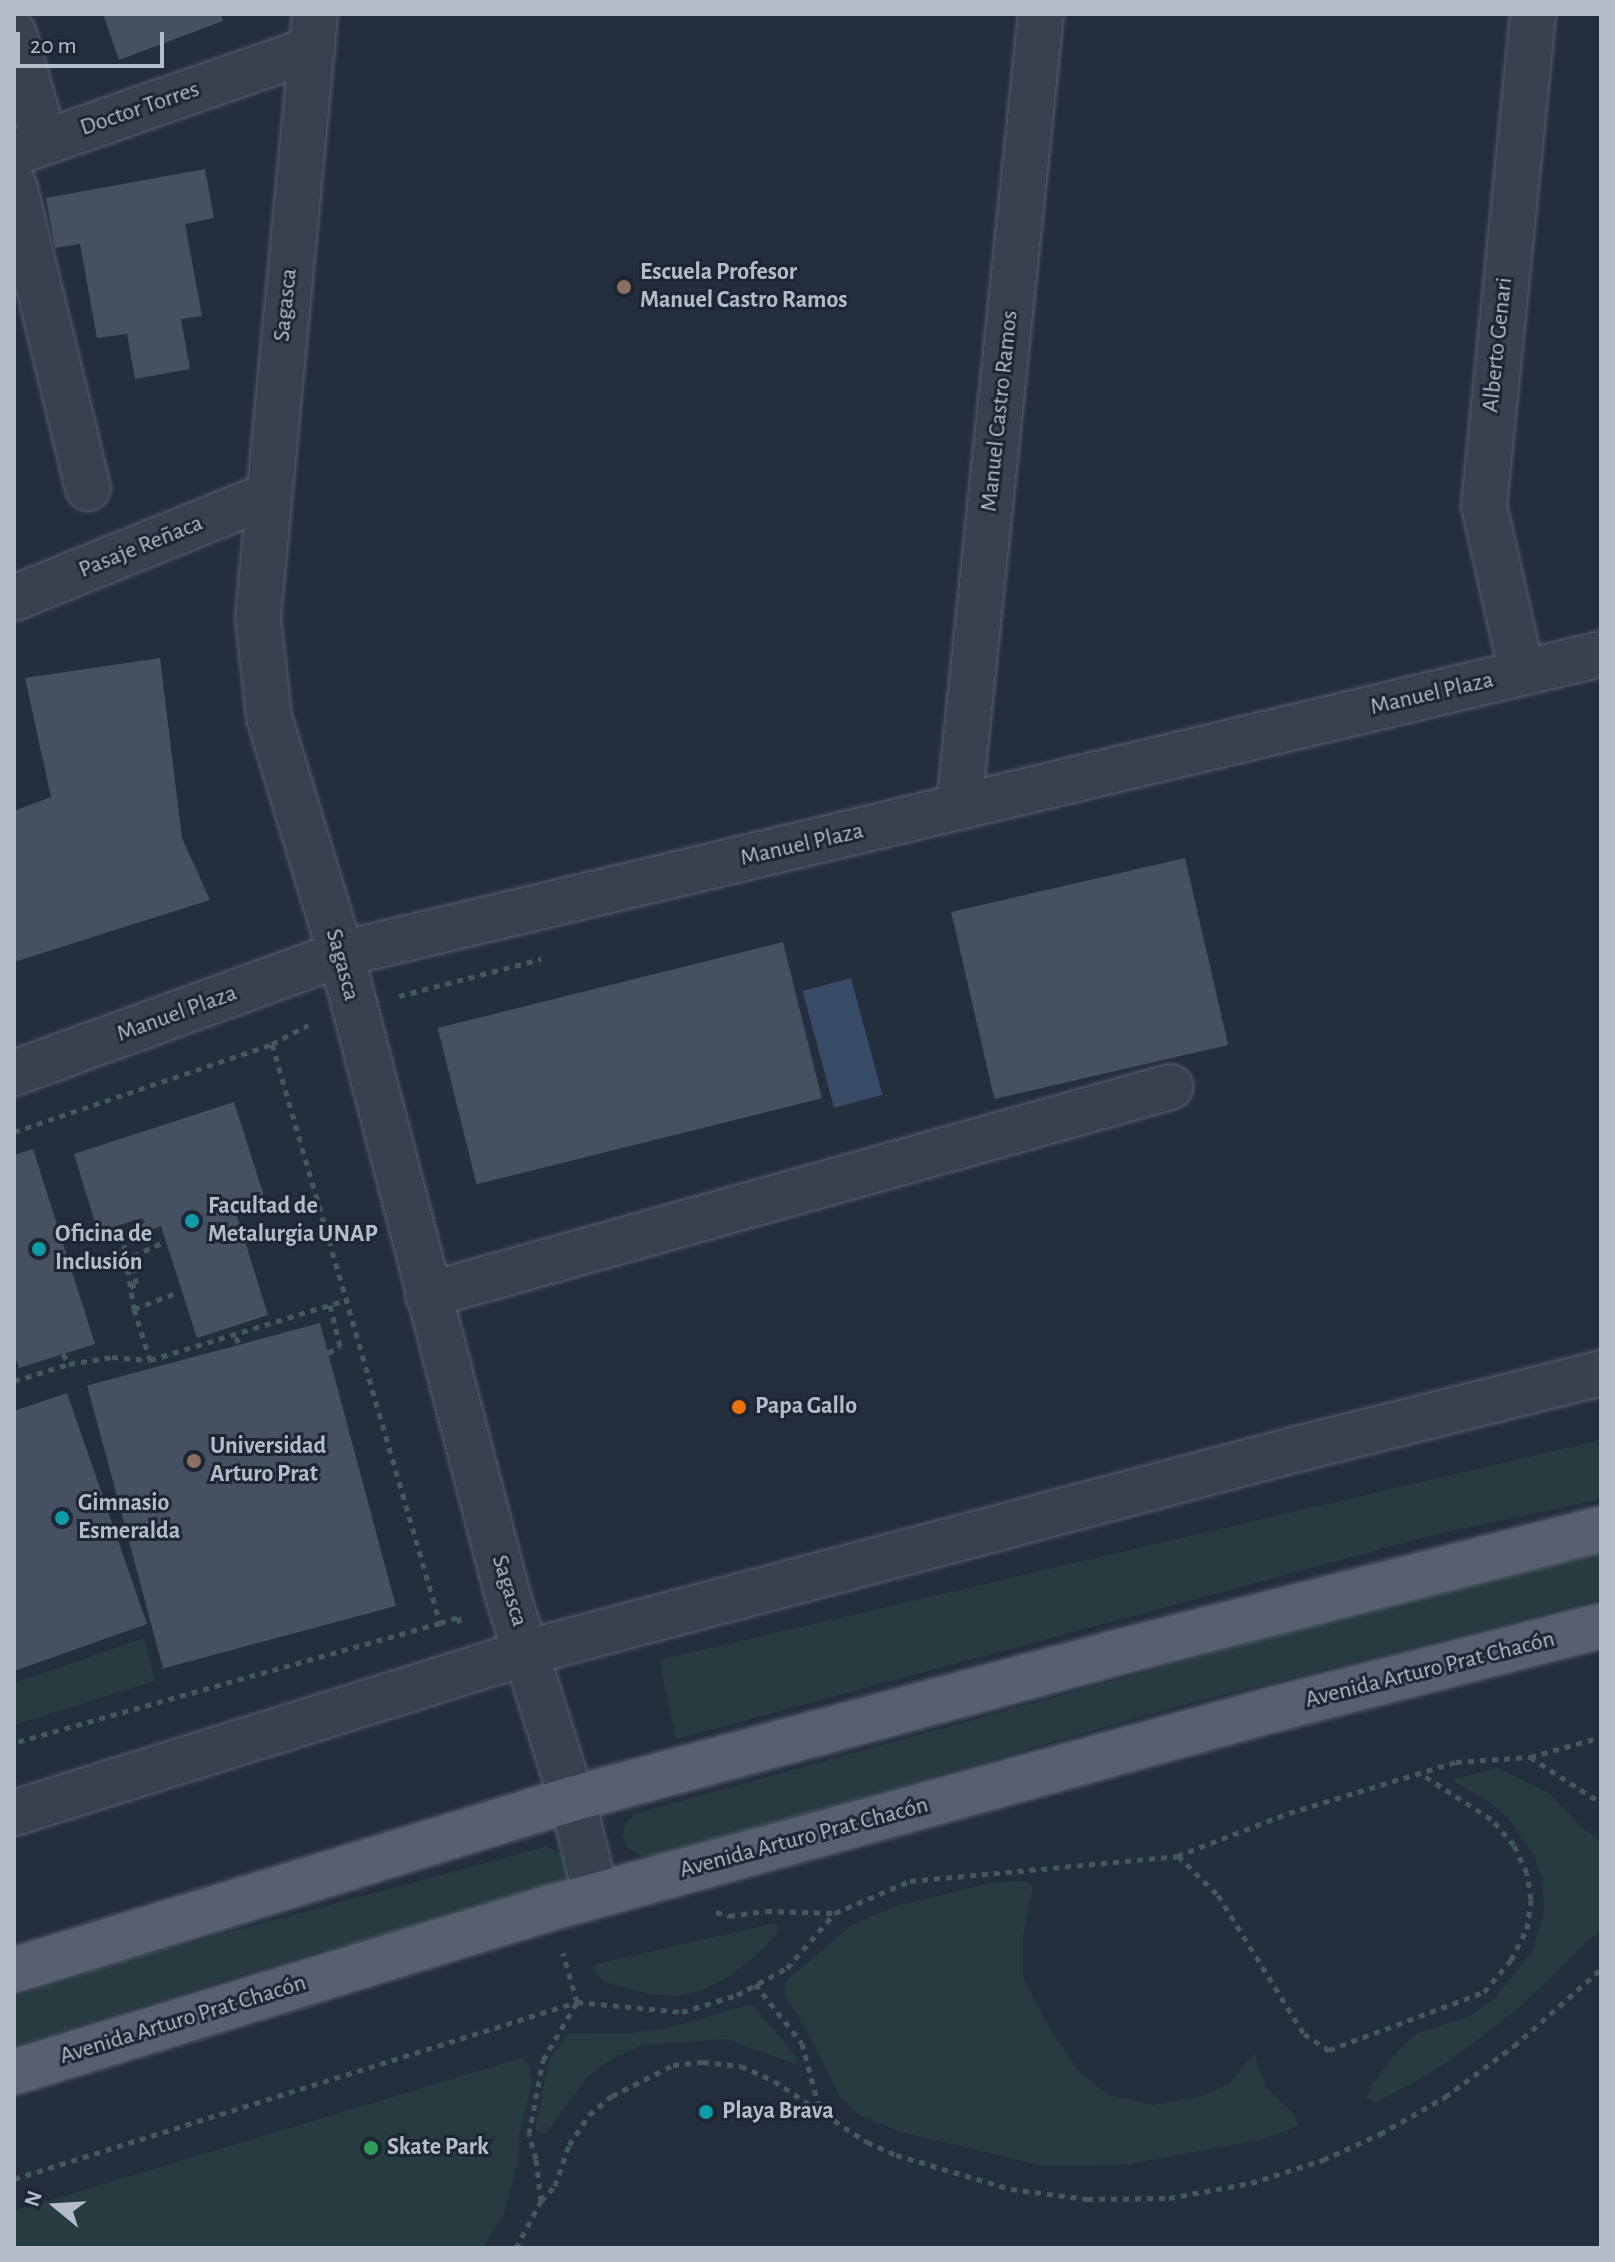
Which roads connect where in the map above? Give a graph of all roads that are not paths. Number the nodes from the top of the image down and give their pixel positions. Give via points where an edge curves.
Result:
1 (1041, 14) edge
2 (1533, 14) edge
3 (314, 32) edge
4 (14, 34) edge
5 (30, 147) edge
6 (14, 185) edge
7 (88, 488) dead end
8 (267, 496) junction
9 (14, 598) edge
10 (1601, 654) edge
11 (1522, 673) junction
12 (959, 807) junction
13 (341, 954) junction
14 (14, 1073) edge
15 (1170, 1087) dead end
16 (428, 1295) junction
17 (1601, 1373) edge
18 (1601, 1529) edge
19 (1601, 1626) edge
20 (528, 1652) junction
21 (572, 1799) junction
22 (14, 1813) edge
23 (596, 1895) junction
24 (14, 1970) edge
25 (14, 2072) edge

1 - 12 street, Manuel Castro Ramos
2 - 11 street, Alberto Genari via 1484,506
3 - 5 street, Doctor Torres
3 - 8 street, Sagasca
4 - 5 street
6 - 7 street
8 - 9 street, Pasaje Reñaca
8 - 13 street, Sagasca via 258,617 269,717
10 - 11 street, Manuel Plaza
11 - 12 street, Manuel Plaza
12 - 13 street, Manuel Plaza
13 - 14 street, Manuel Plaza
13 - 16 street, Sagasca
15 - 16 street
16 - 20 street, Sagasca via 507,1593
17 - 20 street
18 - 21 main road
19 - 23 main road, Avenida Arturo Prat Chacón via 1275,1709
20 - 21 street, Sagasca
20 - 22 street
21 - 23 street, Sagasca
21 - 24 main road
23 - 25 main road, Avenida Arturo Prat Chacón

